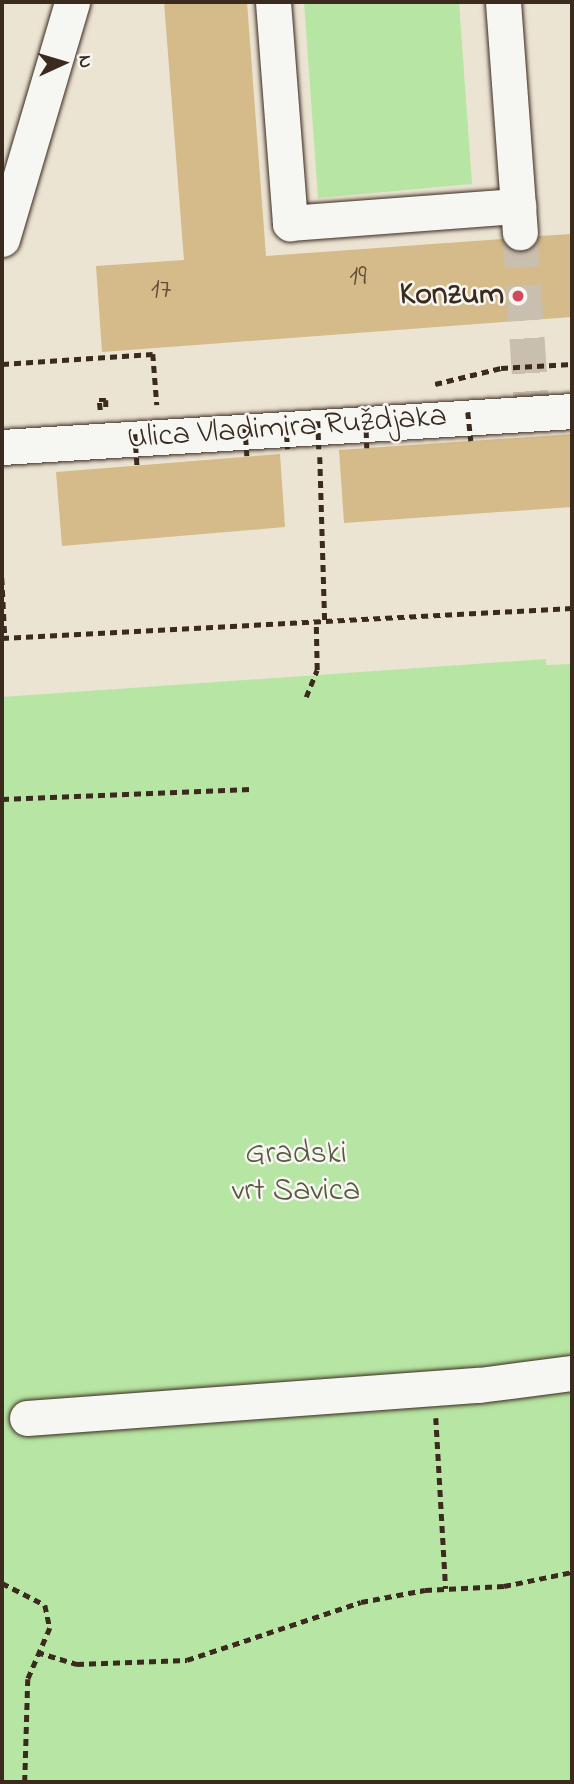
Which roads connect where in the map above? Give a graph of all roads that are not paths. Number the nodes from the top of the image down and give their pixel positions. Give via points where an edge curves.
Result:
1 (72, 2) edge
2 (273, 2) edge
3 (503, 2) edge
4 (2, 239) edge
5 (572, 411) edge
6 (2, 447) edge
7 (572, 1373) edge
8 (27, 1418) dead end

1 - 4 street
2 - 3 street via 290,223 519,219
5 - 6 street, Ulica Vladimira Ruždjaka via 532,404
7 - 8 street via 435,1389

